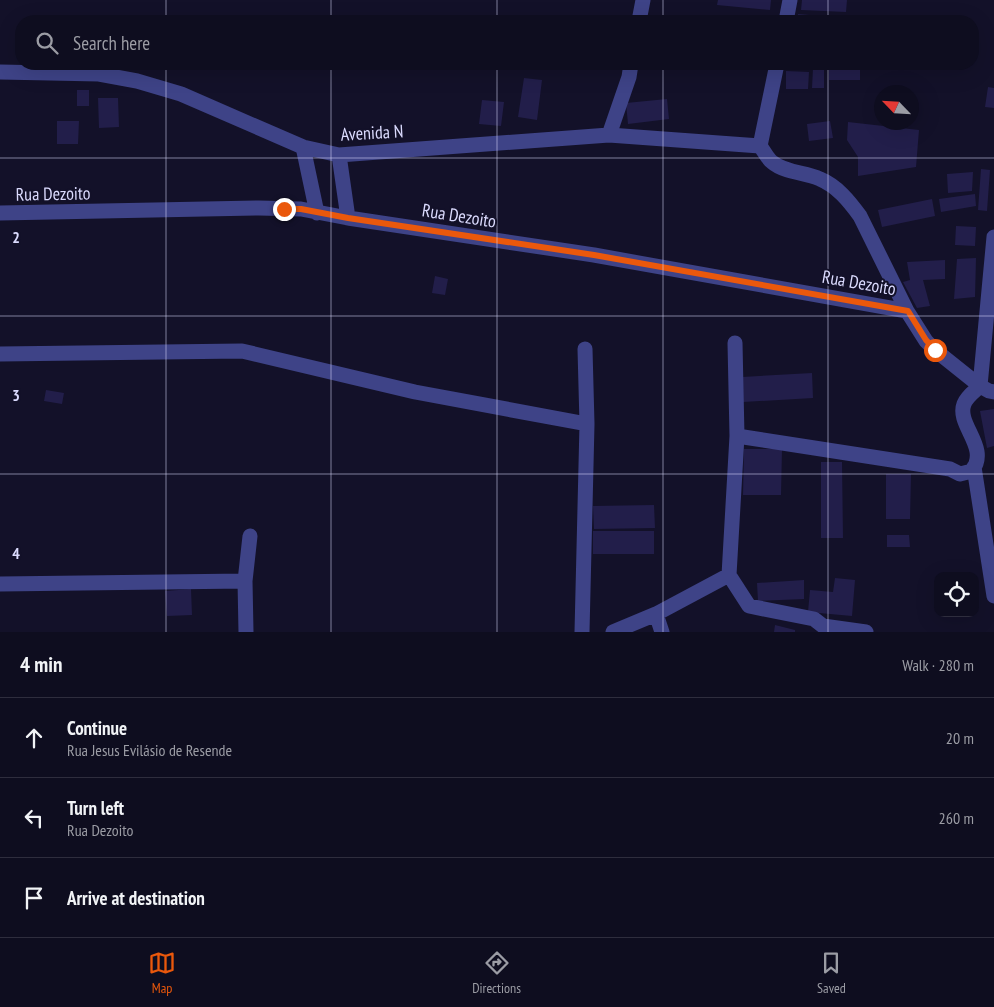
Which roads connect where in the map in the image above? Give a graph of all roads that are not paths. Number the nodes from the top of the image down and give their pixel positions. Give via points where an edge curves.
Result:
1 (643, 0) edge
2 (790, 0) edge
3 (640, 15) edge
4 (787, 15) edge
5 (630, 70) edge
6 (776, 70) edge
7 (0, 72) edge
8 (609, 135) junction
9 (760, 146) junction
10 (302, 147) junction
11 (338, 156) junction
12 (0, 213) edge
13 (317, 213) junction
14 (348, 218) junction
15 (994, 237) edge
16 (908, 311) junction
17 (735, 343) dead end
18 (585, 349) dead end
19 (0, 354) edge
20 (987, 389) edge
21 (587, 424) junction
22 (737, 436) junction
23 (974, 467) junction
24 (250, 536) dead end
25 (729, 575) junction
26 (245, 581) junction
27 (0, 584) edge
28 (994, 596) edge
29 (656, 614) junction
30 (246, 632) edge
31 (582, 632) edge
32 (613, 632) edge
33 (662, 632) edge
34 (866, 632) edge

1 - 3 street
2 - 4 street
5 - 8 street
6 - 9 street
7 - 10 street, Avenida N via 99,74 137,81 182,94
8 - 9 street, Avenida N
8 - 11 street, Avenida N
9 - 16 street via 780,168 820,179 850,202
10 - 11 street, Avenida N
10 - 13 street
11 - 14 street
12 - 13 street, Rua Dezoito via 259,208 301,209
13 - 14 street, Rua Dezoito
14 - 16 street, Rua Dezoito via 594,255
15 - 20 street
16 - 20 street via 926,340
17 - 22 street
18 - 21 street
19 - 21 street via 242,351 414,392
20 - 23 street via 966,400 963,408 978,458
21 - 31 street
22 - 23 street via 950,469 960,474
22 - 25 street
23 - 28 street
24 - 26 street
25 - 29 street
25 - 34 street via 749,606 814,619 823,626
26 - 27 street
26 - 30 street
29 - 32 street
29 - 33 street

